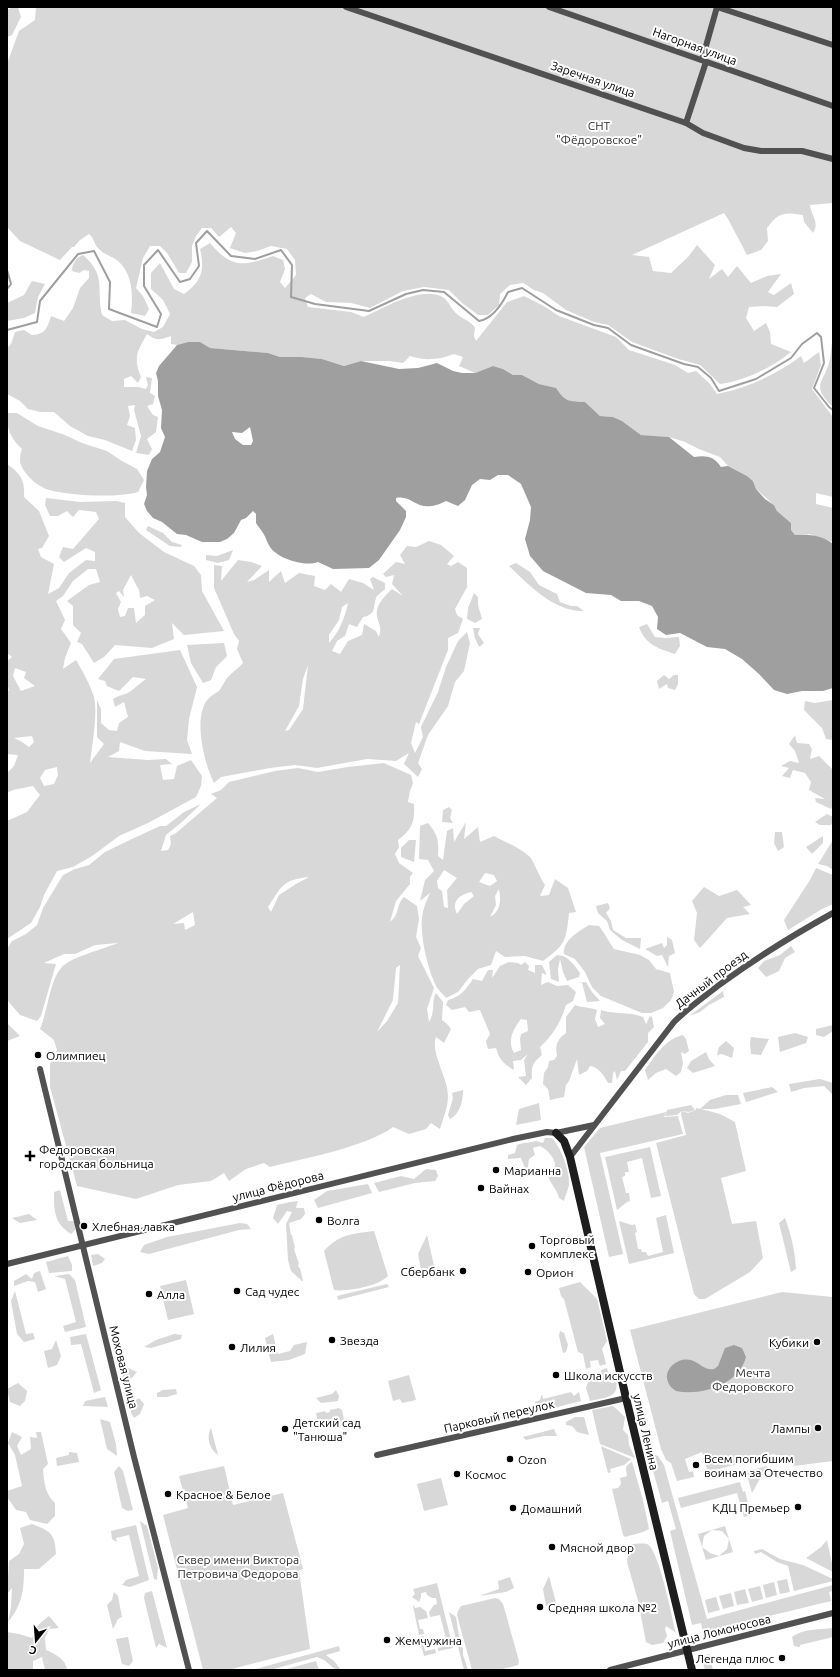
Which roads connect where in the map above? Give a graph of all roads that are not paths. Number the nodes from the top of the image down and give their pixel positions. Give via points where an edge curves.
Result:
1 (346, 7) edge
2 (549, 7) edge
3 (717, 7) edge
4 (833, 45) edge
5 (704, 61) junction
6 (833, 106) edge
7 (686, 123) junction
8 (833, 160) edge
9 (833, 913) edge
10 (40, 1068) dead end
11 (594, 1125) junction
12 (556, 1133) junction
13 (570, 1157) junction
14 (84, 1245) junction
15 (7, 1264) edge
16 (626, 1398) junction
17 (377, 1455) dead end
18 (833, 1613) edge
19 (688, 1650) junction
20 (189, 1670) edge
21 (610, 1670) edge
22 (692, 1670) edge

1 - 7 street, Заречная улица
2 - 5 street, Нагорная улица
3 - 4 street
3 - 5 street
5 - 6 street, Нагорная улица
5 - 7 street
7 - 8 street, Заречная улица via 703,133 744,148 761,151 802,151
9 - 11 street, Дачный проезд via 787,938 686,1010
10 - 14 street, Моховая улица
11 - 12 street, улица Фёдорова
11 - 13 street, Дачный проезд
12 - 13 street, улица Ленина via 564,1141
12 - 14 street, улица Фёдорова via 547,1132 513,1139
13 - 16 street, улица Ленина
14 - 15 street, улица Фёдорова
14 - 20 street, Моховая улица via 134,1457
16 - 17 street, Парковый переулок
16 - 19 street, улица Ленина
18 - 19 street, улица Ломоносова
19 - 21 street, улица Ломоносова
19 - 22 street, улица Ленина

